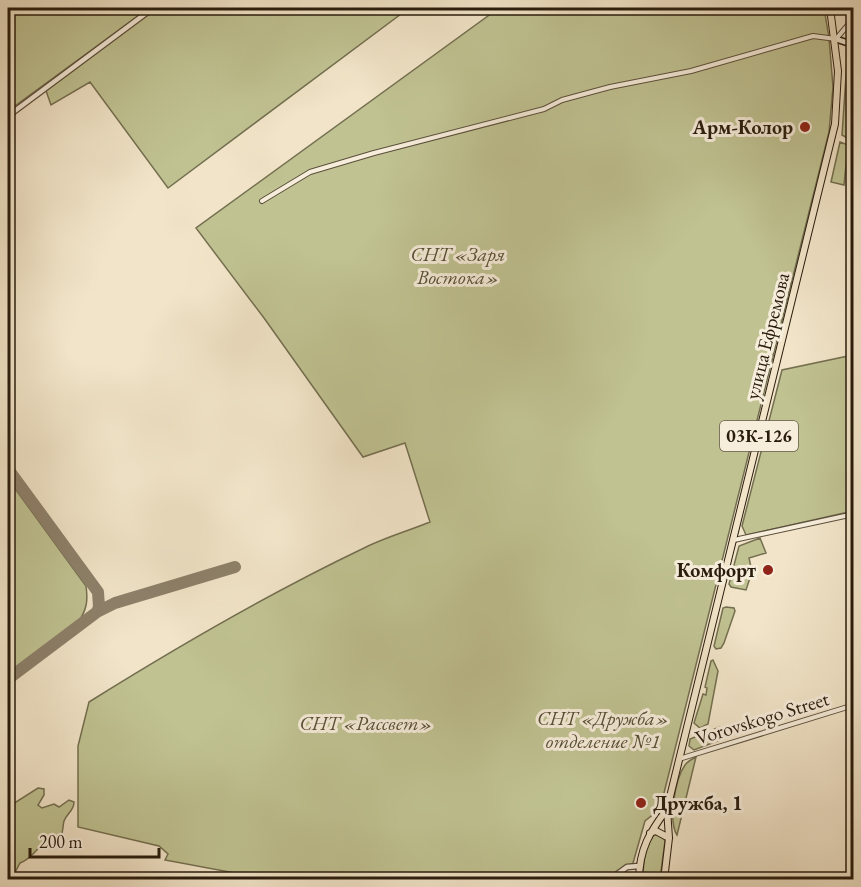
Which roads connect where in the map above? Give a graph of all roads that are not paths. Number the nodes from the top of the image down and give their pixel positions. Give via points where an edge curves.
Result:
1 (153, 8) edge
2 (830, 8) edge
3 (848, 25) dead end
4 (836, 39) junction
5 (854, 45) edge
6 (8, 116) edge
7 (262, 201) dead end
8 (854, 514) edge
9 (733, 540) junction
10 (854, 705) edge
11 (679, 759) junction
12 (667, 809) junction
13 (650, 833) junction
14 (669, 838) junction
15 (639, 866) junction
16 (609, 879) edge
17 (639, 879) edge
18 (664, 879) edge

1 - 6 street
2 - 4 main road, улица Ефремова / 03К-126
3 - 4 street
4 - 5 main road
4 - 7 street via 813,36 374,153 310,172
4 - 9 main road, улица Ефремова / 03К-126 via 835,124
8 - 9 street
9 - 11 main road, улица Ефремова / 03К-126
10 - 11 street, Vorovskogo Street
11 - 12 main road, улица Ефремова / 03К-126
12 - 13 main road, улица Ефремова / 03К-126
12 - 14 main road, улица Ефремова / 03К-126
13 - 14 main road via 656,831
13 - 15 main road, улица Ефремова / 03К-126
14 - 18 main road, улица Ефремова / 03К-126
15 - 16 street via 627,867
15 - 17 main road, улица Ефремова / 03К-126

